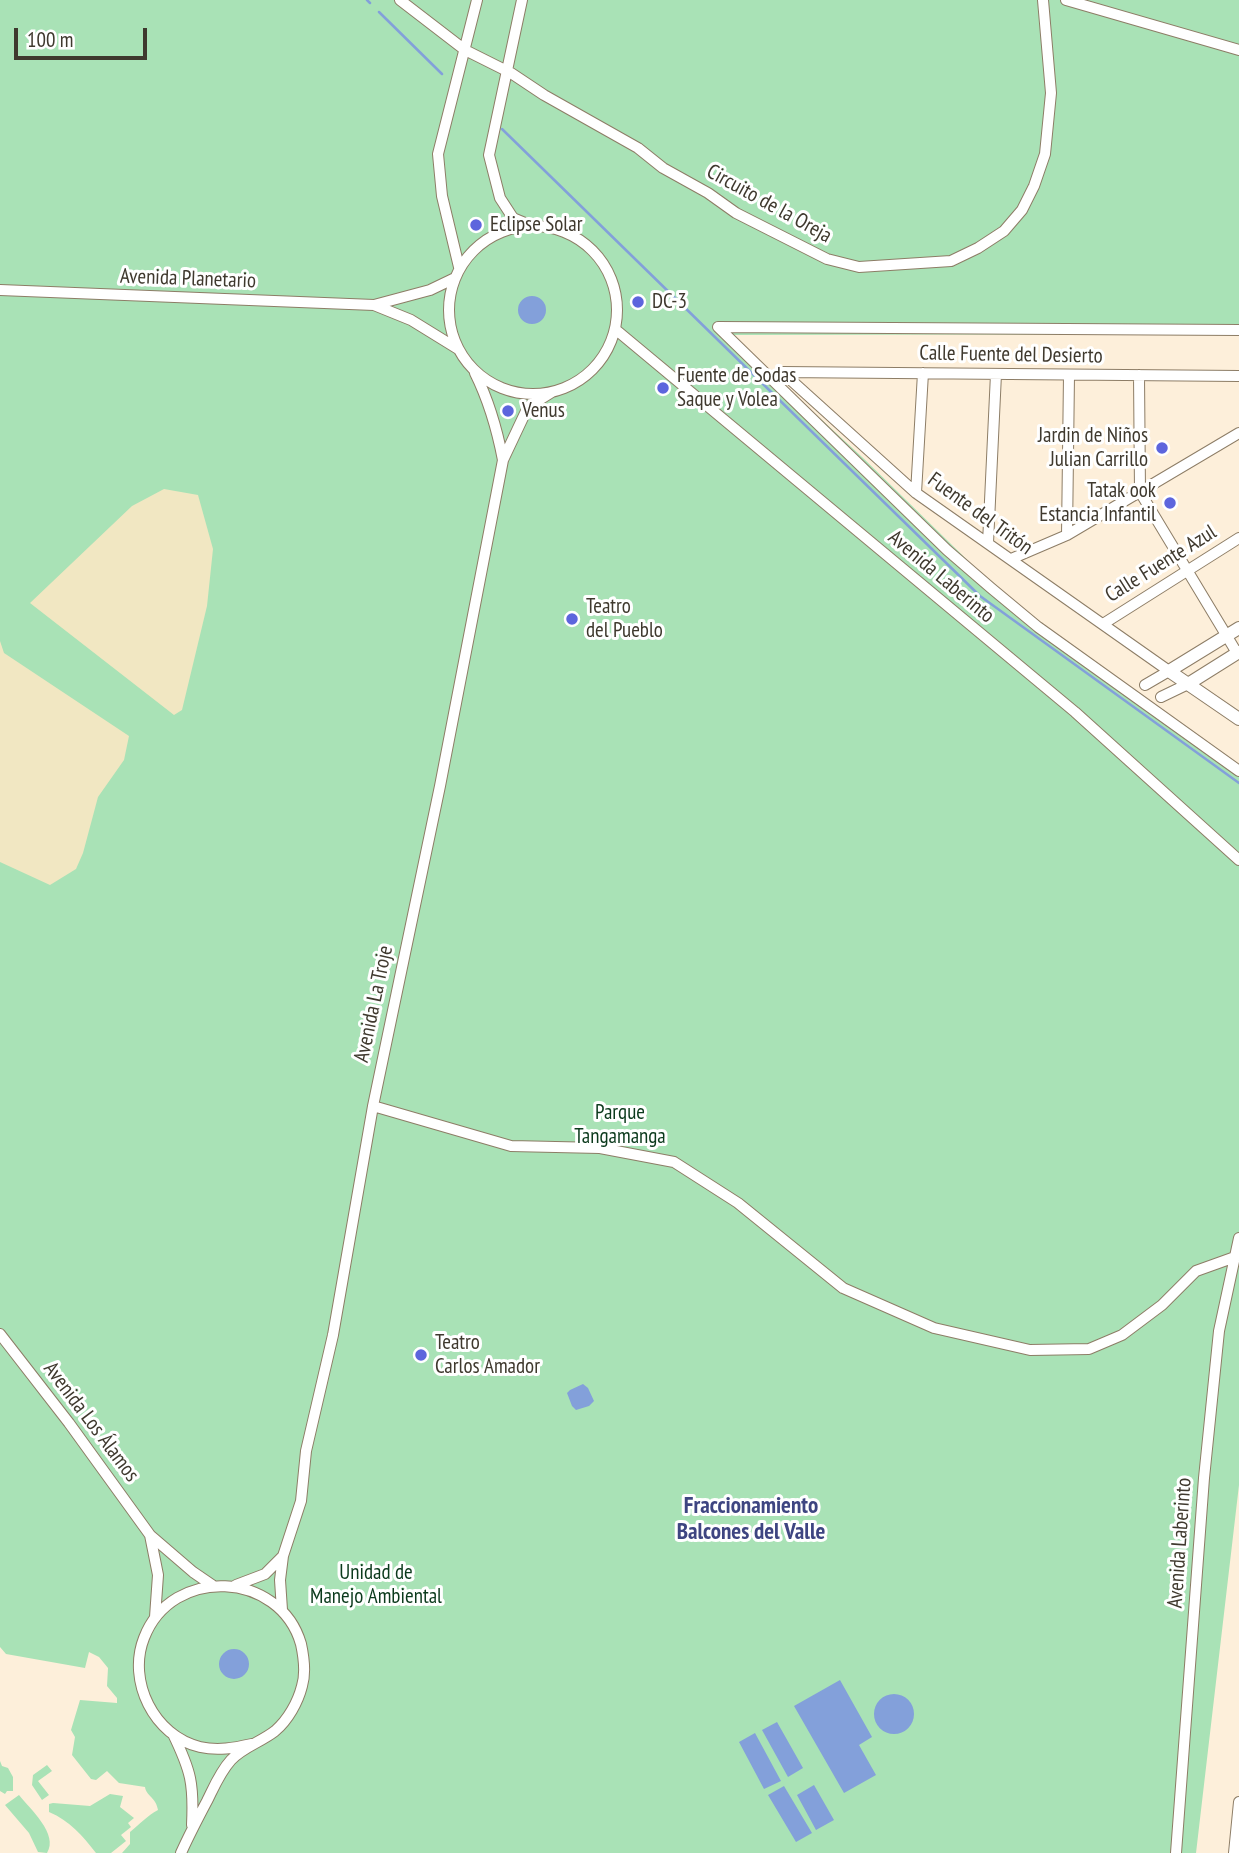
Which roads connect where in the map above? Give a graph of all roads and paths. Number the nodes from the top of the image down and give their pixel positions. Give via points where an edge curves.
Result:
1 (400, 0) edge
2 (477, 0) edge
3 (522, 0) edge
4 (1043, 0) edge
5 (1066, 0) edge
6 (465, 50) junction
7 (1239, 50) edge
8 (505, 70) junction
9 (530, 225) junction
10 (496, 234) junction
11 (497, 247) dead end
12 (457, 273) junction
13 (0, 290) edge
14 (374, 305) junction
15 (614, 329) junction
16 (1239, 331) edge
17 (457, 349) junction
18 (475, 372) junction
19 (782, 372) joint
20 (923, 373) junction
21 (996, 374) junction
22 (1069, 374) junction
23 (1139, 375) junction
24 (1239, 376) edge
25 (552, 392) junction
26 (1239, 433) edge
27 (503, 460) junction
28 (1140, 492) junction
29 (916, 493) junction
30 (1067, 535) junction
31 (1239, 538) edge
32 (988, 543) junction
33 (1011, 559) junction
34 (1186, 571) junction
35 (1103, 624) junction
36 (1239, 628) edge
37 (1226, 636) junction
38 (1238, 653) edge
39 (1170, 671) junction
40 (1188, 684) junction
41 (1145, 685) dead end
42 (1161, 697) dead end
43 (1239, 719) edge
44 (1239, 771) edge
45 (1239, 860) edge
46 (373, 1106) junction
47 (1239, 1238) edge
48 (1235, 1257) junction
49 (0, 1334) edge
50 (150, 1535) junction
51 (283, 1556) junction
52 (212, 1585) junction
53 (235, 1585) junction
54 (282, 1610) junction
55 (155, 1617) junction
56 (173, 1734) junction
57 (252, 1744) junction
58 (1239, 1802) edge
59 (192, 1827) junction
60 (1236, 1850) edge
61 (181, 1853) edge
62 (1175, 1853) edge

1 - 6 street, Circuito de la Oreja
2 - 6 street
3 - 8 street
4 - 8 street, Circuito de la Oreja via 1051,93 1045,154 1034,186 1022,210 1004,230 951,261 859,267 827,259 736,214 638,148
5 - 7 street
6 - 8 street, Circuito de la Oreja
6 - 12 street via 439,154
8 - 9 street via 489,155 500,198 513,218
9 - 10 street
9 - 15 street via 558,229 583,242 602,261 614,286 618,313
10 - 11 street
10 - 12 street via 478,246
12 - 14 street, Avenida Planetario via 430,290
12 - 17 street via 449,294 449,322
13 - 14 street, Avenida Planetario
14 - 17 street, Avenida Planetario via 411,320
15 - 25 street via 598,364 578,382
15 - 45 street, Avenida Laberinto via 1075,712
16 - 44 street via 718,327 991,589
17 - 18 street
18 - 25 street via 498,387 524,394
18 - 27 street, Avenida La Troje via 487,396
19 - 20 street, Calle Fuente del Desierto
19 - 29 street, Fuente del Tritón
20 - 21 street, Calle Fuente del Desierto
20 - 29 street
21 - 22 street, Calle Fuente del Desierto
21 - 32 street
22 - 23 street, Calle Fuente del Desierto
22 - 30 street
23 - 24 street, Calle Fuente del Desierto
23 - 28 street
25 - 27 street, Avenida La Troje via 528,407
26 - 28 street
27 - 46 street, Avenida La Troje
28 - 30 street
28 - 34 street
29 - 32 street, Fuente del Tritón
30 - 33 street
31 - 34 street, Calle Fuente Azul
32 - 33 street, Fuente del Tritón
33 - 35 street, Fuente del Tritón
34 - 35 street, Calle Fuente Azul
34 - 37 street
35 - 39 street, Fuente del Tritón
36 - 37 street
37 - 38 street
37 - 39 street
38 - 40 street
39 - 40 street
39 - 41 street
40 - 42 street
40 - 43 street
46 - 48 street via 510,1146 600,1148 674,1162 738,1203 844,1288 934,1328 1030,1350 1089,1349 1122,1335 1196,1271
46 - 51 street, Avenida La Troje via 333,1335 306,1451 301,1501
47 - 48 street, Avenida Laberinto
48 - 62 street, Avenida Laberinto via 1219,1332 1204,1478
49 - 50 street, Avenida Los Álamos
50 - 52 street, Avenida Los Álamos
50 - 55 street, Avenida Los Álamos via 158,1575
51 - 53 street via 265,1574
51 - 54 street, Avenida La Troje
52 - 53 street
52 - 55 street via 190,1590
53 - 54 street via 261,1594
54 - 57 street via 297,1633 304,1658 303,1685 293,1710 275,1730
55 - 56 street via 139,1660 141,1688 153,1714
56 - 57 street via 198,1746 225,1750
56 - 59 street via 189,1768
57 - 59 street via 225,1767
58 - 60 street
59 - 61 street

